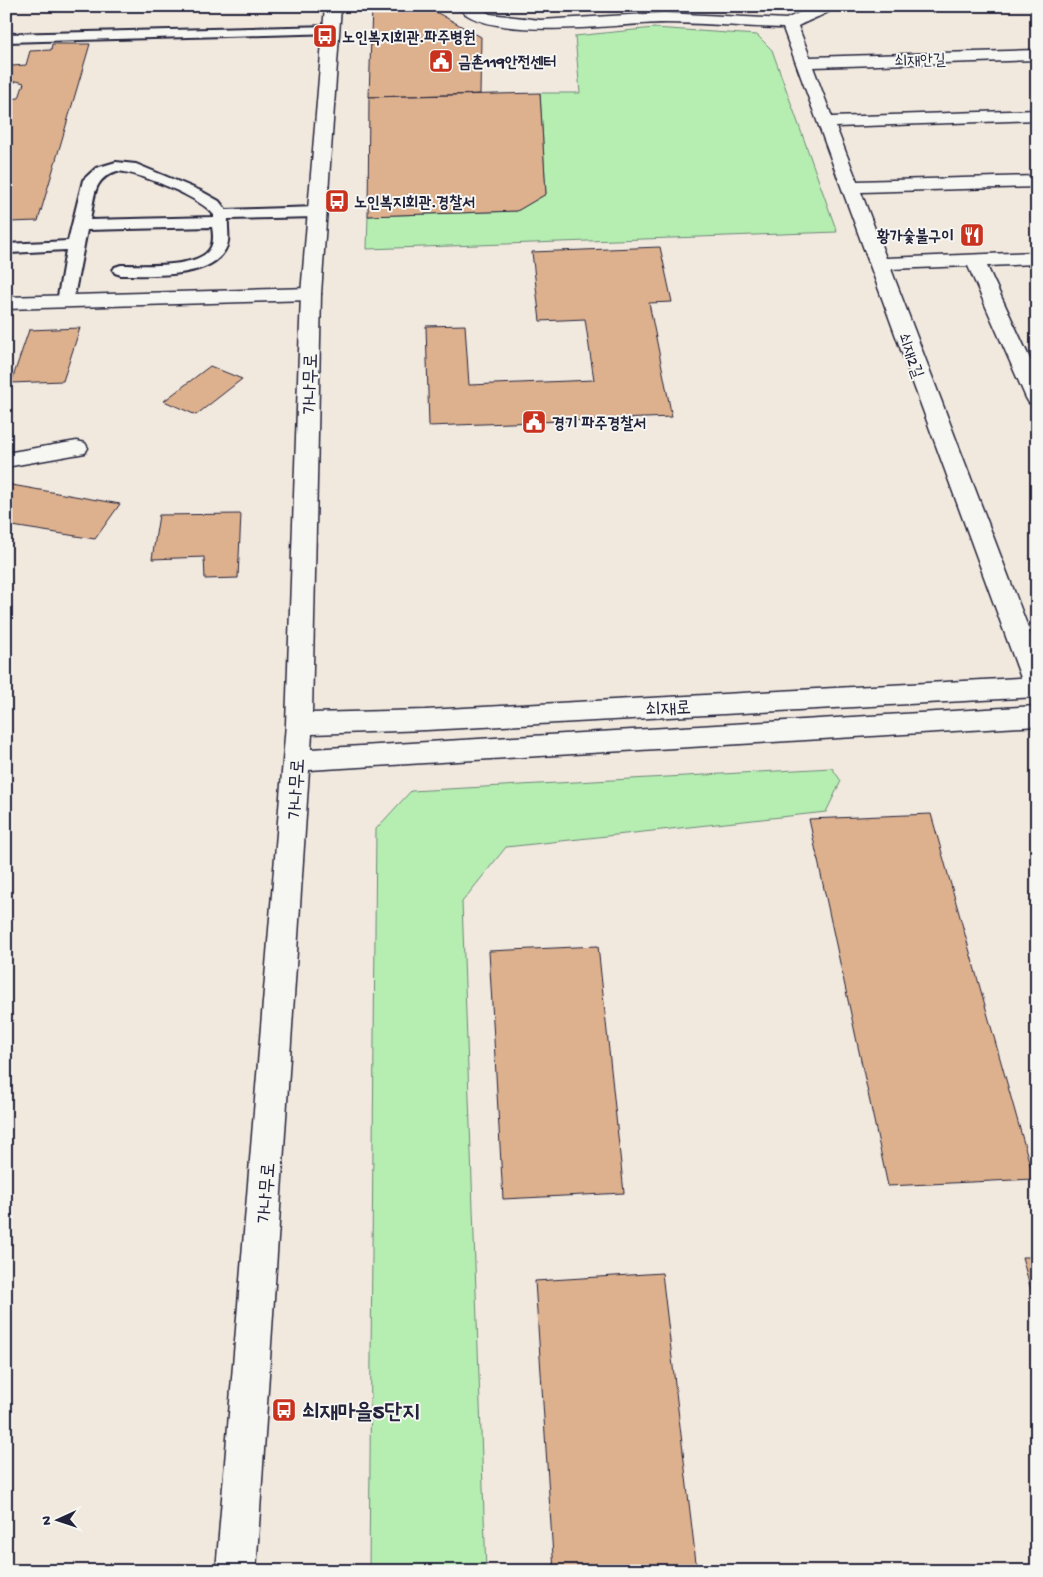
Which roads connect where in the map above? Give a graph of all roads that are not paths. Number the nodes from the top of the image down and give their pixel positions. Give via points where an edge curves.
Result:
1 (333, 6) edge
2 (465, 6) edge
3 (830, 6) edge
4 (789, 24) junction
5 (330, 30) junction
6 (6, 38) edge
7 (1037, 56) edge
8 (802, 62) junction
9 (1037, 115) edge
10 (825, 122) junction
11 (1037, 181) edge
12 (850, 187) junction
13 (318, 212) junction
14 (221, 219) junction
15 (80, 225) junction
16 (75, 245) junction
17 (10, 248) dead end
18 (1037, 258) edge
19 (975, 260) junction
20 (878, 264) junction
21 (122, 270) dead end
22 (311, 294) junction
23 (65, 302) junction
24 (6, 303) edge
25 (1037, 351) edge
26 (1016, 352) junction
27 (1037, 398) edge
28 (77, 448) dead end
29 (6, 460) edge
30 (1037, 686) edge
31 (1037, 716) edge
32 (299, 724) junction
33 (296, 760) junction
34 (236, 1571) edge

1 - 5 street, 가나무로
2 - 4 street via 486,18 540,25 664,18
3 - 4 street
4 - 8 street, 쇠재2길
5 - 6 lane
5 - 13 street, 가나무로
7 - 8 street, 쇠재안길
8 - 10 street, 쇠재2길
9 - 10 street
10 - 12 street, 쇠재2길
11 - 12 street
12 - 20 street, 쇠재2길
13 - 14 lane
13 - 22 street, 가나무로
14 - 15 lane
14 - 15 lane via 214,204 196,194 131,167 116,166 101,171 91,180
14 - 21 lane via 218,250 206,259 187,267
15 - 16 lane
16 - 17 lane
16 - 23 lane
18 - 19 street
19 - 20 street
19 - 26 street
20 - 30 street, 쇠재2길
22 - 23 street
22 - 32 street, 가나무로
23 - 24 street
25 - 26 street
26 - 27 street
28 - 29 street
30 - 32 street, 쇠재로 via 426,720
31 - 33 street
32 - 33 street, 가나무로
33 - 34 street, 가나무로

